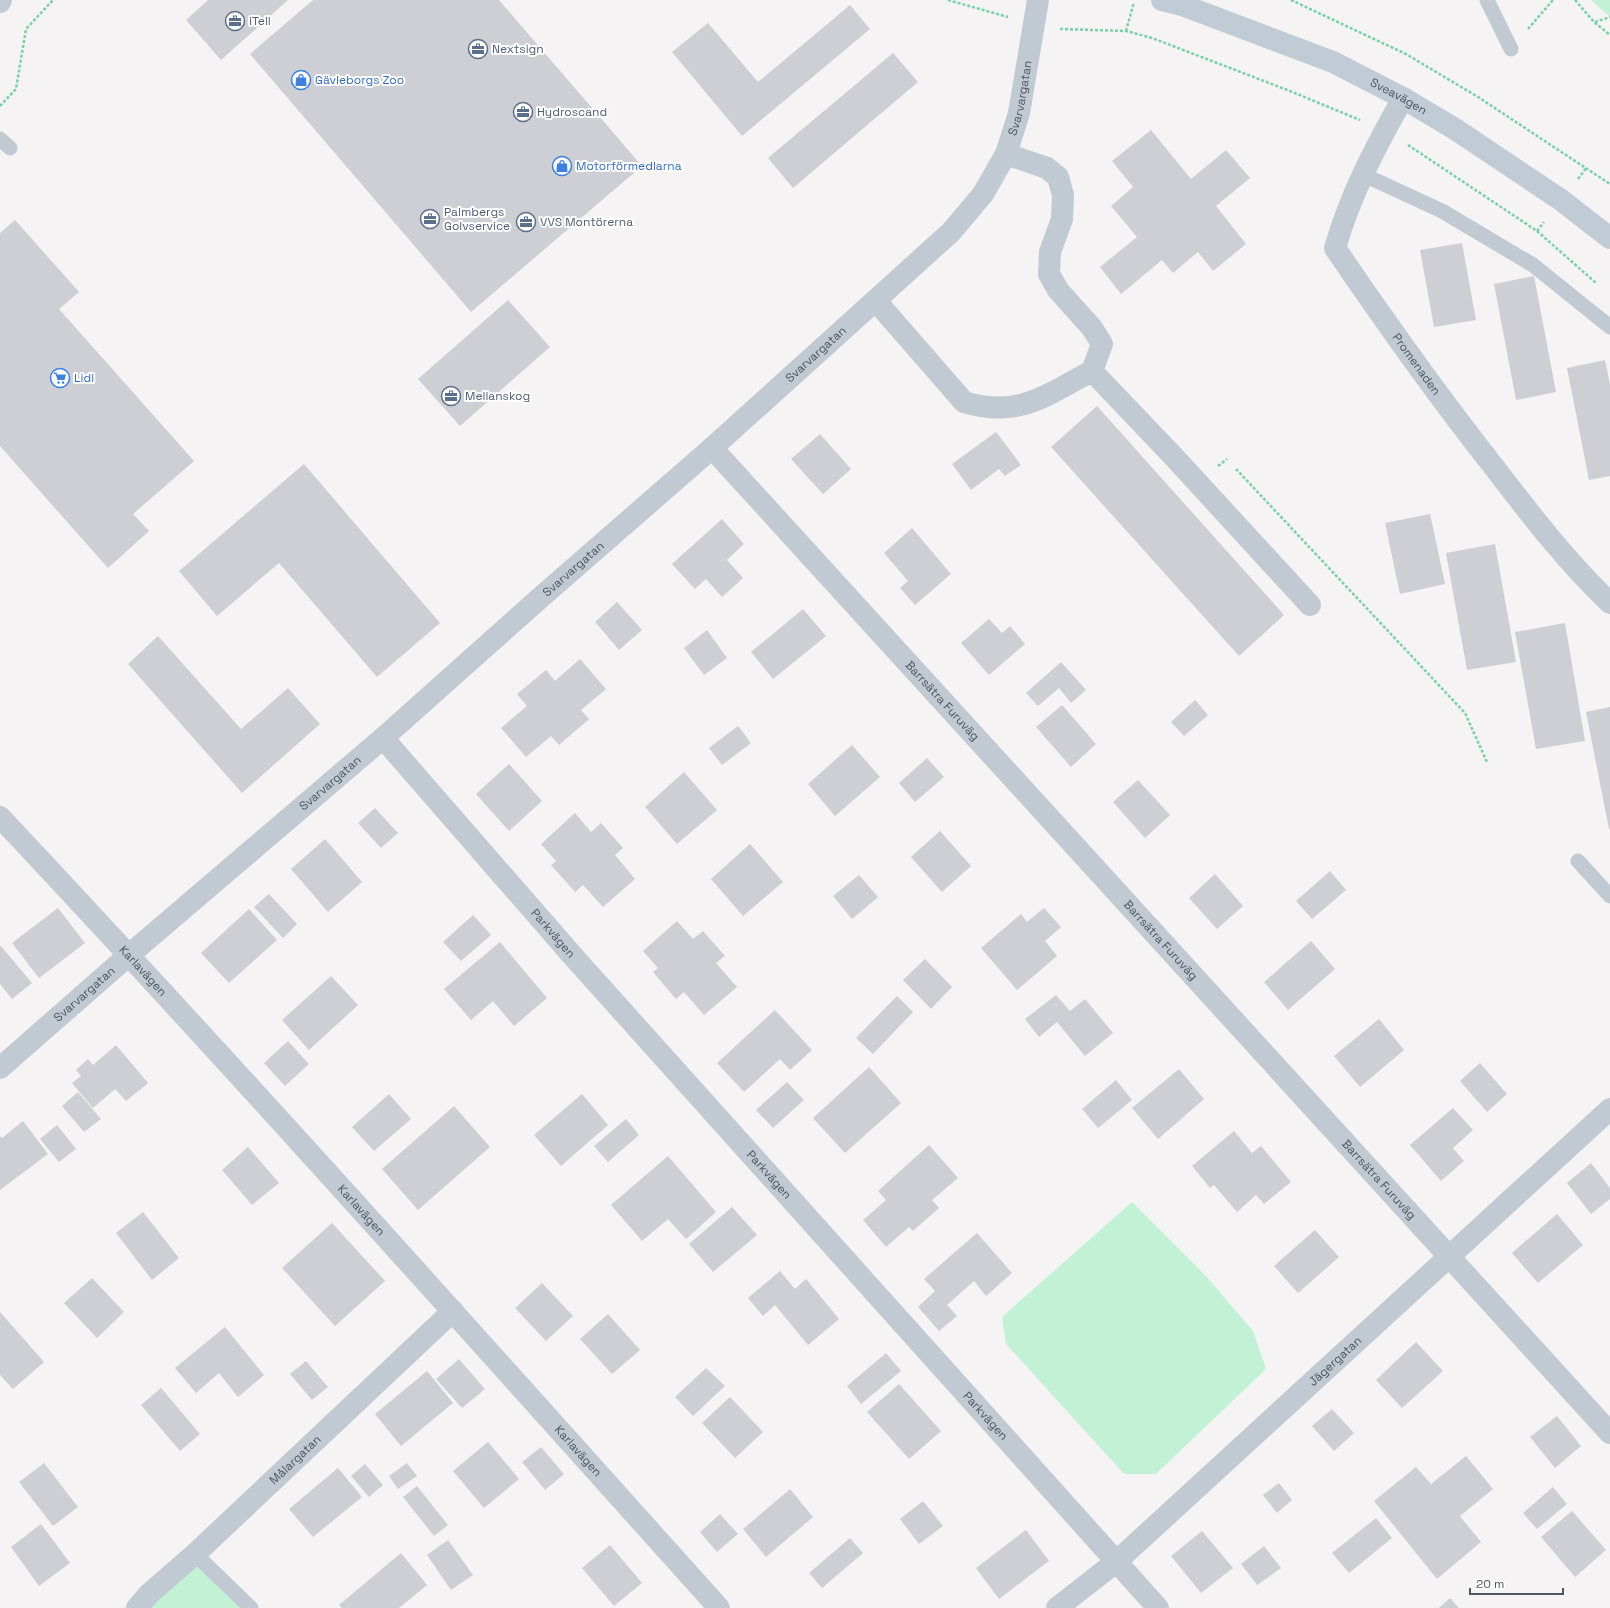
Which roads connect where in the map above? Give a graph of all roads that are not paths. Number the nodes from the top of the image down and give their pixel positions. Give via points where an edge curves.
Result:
1 (1038, 0) edge
2 (1487, 0) edge
3 (1176, 2) edge
4 (1511, 49) road end
5 (1403, 98) junction
6 (1006, 154) junction
7 (1362, 174) junction
8 (1610, 238) edge
9 (876, 300) junction
10 (1610, 327) edge
11 (1092, 371) junction
12 (712, 448) junction
13 (1610, 603) edge
14 (1310, 605) dead end
15 (383, 738) junction
16 (0, 817) edge
17 (1578, 861) dead end
18 (1610, 896) edge
19 (129, 955) junction
20 (0, 1068) edge
21 (1610, 1109) edge
22 (1450, 1257) junction
23 (453, 1311) junction
24 (1610, 1433) edge
25 (195, 1554) junction
26 (1116, 1562) junction
27 (138, 1608) edge
28 (251, 1608) edge
29 (719, 1608) edge
30 (1057, 1608) edge
31 (1158, 1608) edge

1 - 6 street, Svarvargatan via 1019,113
2 - 4 lane
3 - 5 main road, Sveavägen via 1333,62
5 - 7 street, Promenaden
5 - 8 main road, Sveavägen via 1455,129 1555,196
6 - 9 street, Svarvargatan via 983,194 951,232
6 - 11 street via 1047,168 1058,177 1063,194 1062,219 1050,252 1049,274 1058,290 1092,328 1102,344
7 - 10 lane via 1442,211 1533,265
7 - 13 street, Promenaden via 1346,212 1335,248 1391,330 1504,480 1584,577
9 - 11 street via 964,402 984,408 1024,406
9 - 12 street, Svarvargatan
11 - 14 street via 1174,456
12 - 15 street, Svarvargatan
12 - 22 street, Barrsätra Furuväg
15 - 19 street, Svarvargatan
15 - 26 street, Parkvägen via 571,954
16 - 19 street, Karlavägen
17 - 18 lane
19 - 20 street, Svarvargatan
19 - 23 street, Karlavägen
21 - 22 street, Jägergatan
22 - 24 street, Barrsätra Furuväg
22 - 26 street, Jägergatan
23 - 25 street, Målargatan
23 - 29 street, Karlavägen
25 - 27 street, Målargatan via 149,1594
25 - 28 lane
26 - 30 street, Jägergatan
26 - 31 street, Parkvägen

